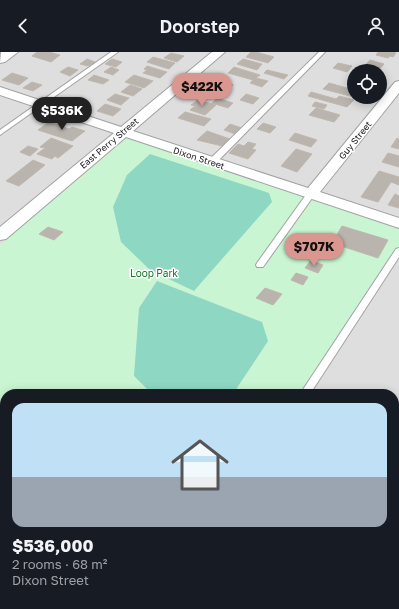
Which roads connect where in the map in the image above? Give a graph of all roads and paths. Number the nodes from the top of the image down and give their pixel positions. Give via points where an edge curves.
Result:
1 (11, 52) edge
2 (115, 52) edge
3 (218, 52) edge
4 (322, 52) edge
5 (0, 59) edge
6 (399, 85) edge
7 (0, 91) edge
8 (40, 105) junction
9 (122, 132) junction
10 (0, 133) edge
11 (212, 162) junction
12 (311, 194) junction
13 (399, 224) edge
14 (0, 234) edge
15 (399, 251) edge
16 (260, 265) dead end
17 (308, 389) edge

1 - 5 street
2 - 8 lane
3 - 9 street, East Perry Street
4 - 11 lane
6 - 12 street, Guy Street
7 - 8 street, Dixon Street
8 - 9 street, Dixon Street
8 - 10 lane
9 - 11 street, Dixon Street
9 - 14 street, East Perry Street
11 - 12 street, Dixon Street
12 - 13 street, Dixon Street
12 - 16 lane
15 - 17 lane

